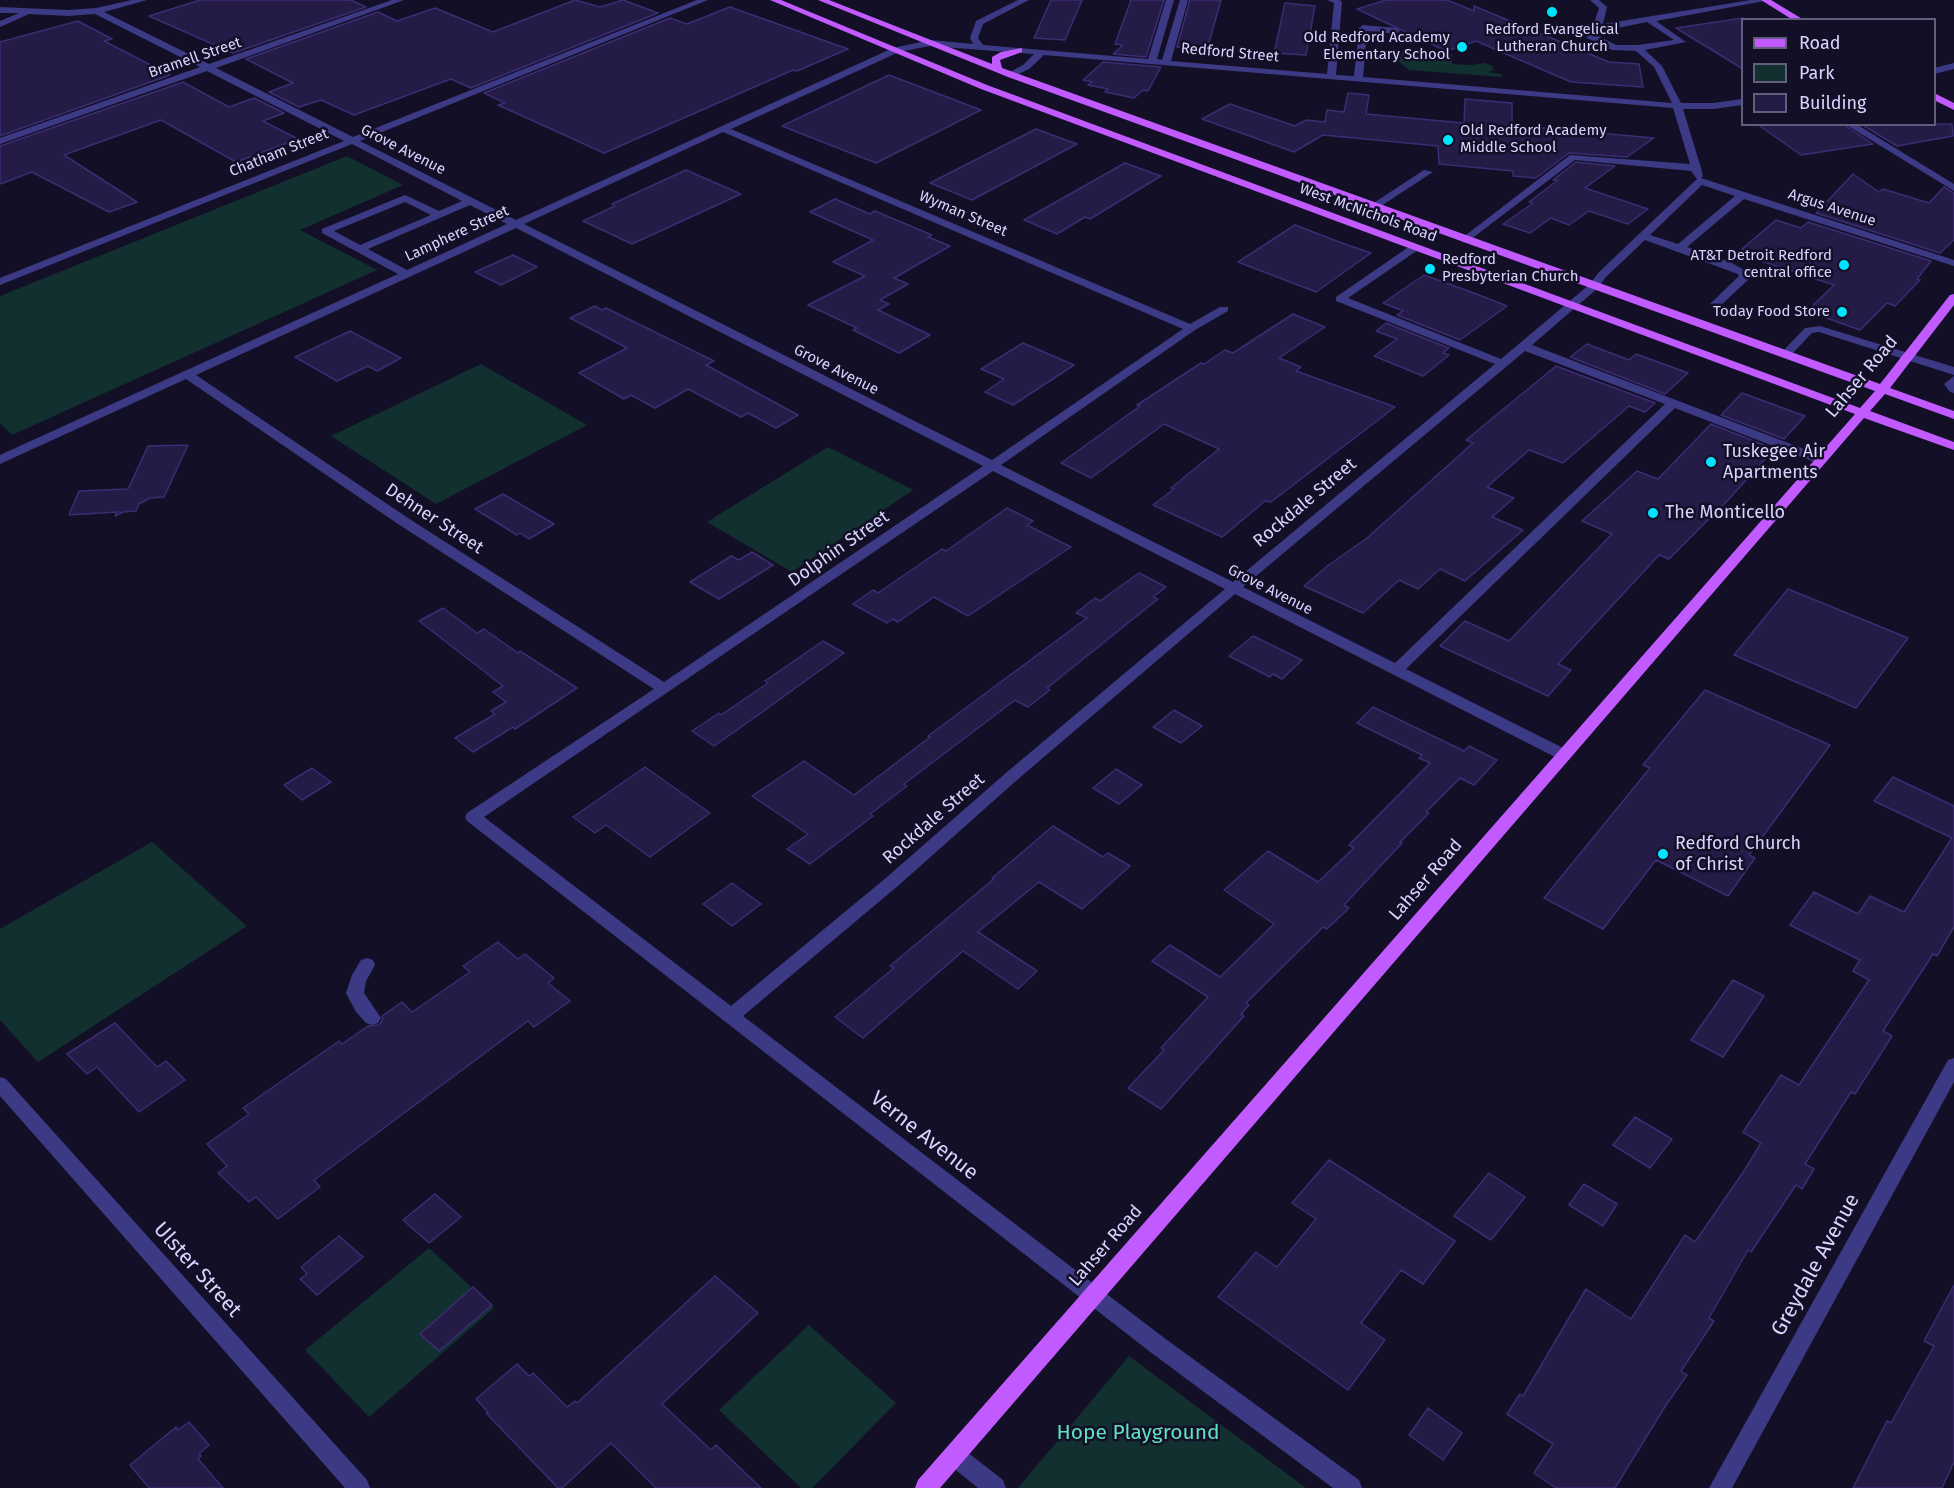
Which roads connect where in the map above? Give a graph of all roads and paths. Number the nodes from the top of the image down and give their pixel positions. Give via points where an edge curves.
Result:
1 (142, 0) edge
2 (400, 0) edge
3 (704, 0) edge
4 (774, 0) edge
5 (822, 0) edge
6 (1025, 0) edge
7 (1170, 0) edge
8 (1184, 0) edge
9 (1331, 0) edge
10 (1594, 0) edge
11 (1766, 0) edge
12 (0, 10) edge
13 (96, 11) junction
14 (27, 13) junction
15 (1797, 18) edge
16 (1650, 21) junction
17 (0, 24) edge
18 (1597, 28) junction
19 (1396, 31) dead end
20 (930, 43) junction
21 (979, 46) junction
22 (1638, 48) junction
23 (896, 50) junction
24 (1019, 50) junction
25 (1042, 52) junction
26 (1152, 62) junction
27 (1166, 63) junction
28 (1954, 66) edge
29 (208, 68) junction
30 (998, 70) junction
31 (1936, 71) edge
32 (1011, 75) junction
33 (1331, 77) junction
34 (1358, 79) junction
35 (984, 87) junction
36 (1061, 93) junction
37 (1936, 97) edge
38 (1741, 102) edge
39 (1034, 106) junction
40 (1677, 106) junction
41 (1954, 107) edge
42 (1853, 126) edge
43 (724, 129) junction
44 (351, 140) junction
45 (0, 141) edge
46 (1696, 168) junction
47 (1428, 172) dead end
48 (1700, 181) junction
49 (1954, 188) edge
50 (1742, 195) junction
51 (470, 201) junction
52 (1374, 206) junction
53 (439, 214) junction
54 (514, 224) junction
55 (1643, 236) junction
56 (1466, 240) junction
57 (1414, 248) junction
58 (1680, 248) junction
59 (359, 249) junction
60 (1954, 263) edge
61 (1538, 266) junction
62 (407, 274) junction
63 (0, 282) edge
64 (1513, 284) junction
65 (1594, 286) junction
66 (1952, 303) edge
67 (1716, 304) dead end
68 (1571, 306) junction
69 (1224, 309) dead end
70 (1191, 328) junction
71 (1523, 346) junction
72 (1785, 355) junction
73 (1908, 357) junction
74 (1502, 363) junction
75 (1954, 371) edge
76 (188, 375) junction
77 (1954, 380) edge
78 (1882, 389) junction
79 (1954, 389) edge
80 (1673, 403) junction
81 (1862, 413) junction
82 (1954, 415) edge
83 (1954, 446) edge
84 (0, 460) edge
85 (1821, 460) junction
86 (990, 465) junction
87 (1234, 588) junction
88 (1396, 670) junction
89 (664, 689) junction
90 (1564, 755) junction
91 (473, 817) joint
92 (367, 965) dead end
93 (731, 1016) junction
94 (372, 1018) dead end
95 (1954, 1065) edge
96 (0, 1084) edge
97 (1094, 1295) junction
98 (954, 1455) junction
99 (359, 1488) edge
100 (926, 1488) edge
101 (995, 1488) edge
102 (1351, 1488) edge
103 (1720, 1488) edge

1 - 13 street
2 - 29 street, Bramell Street
3 - 44 street, Chatham Street
4 - 23 main road, West McNichols Road
5 - 20 main road, West McNichols Road
6 - 21 street via 979,23 974,38
7 - 26 street
8 - 27 street
9 - 33 street via 1338,2
10 - 18 street via 1603,7
11 - 15 main road
11 - 16 street
12 - 14 street
13 - 14 street
13 - 29 street, Grove Avenue
14 - 17 street
16 - 18 street
16 - 22 street via 1682,42
18 - 22 street via 1588,32 1590,36 1615,48
19 - 34 street via 1363,28
20 - 21 street, Redford Street
20 - 23 street, Lamphere Street
20 - 30 main road, West McNichols Road
21 - 24 street, Redford Street
22 - 40 street via 1658,66
23 - 35 main road, West McNichols Road
23 - 43 street, Lamphere Street
24 - 25 street, Redford Street
24 - 30 main road via 995,59
25 - 26 street, Redford Street
25 - 32 street
26 - 27 street, Redford Street
27 - 33 street, Redford Street
28 - 31 street
29 - 44 street, Grove Avenue
29 - 45 street, Bramell Street
30 - 32 main road, West McNichols Road
32 - 35 main road
32 - 36 main road, West McNichols Road
33 - 34 street, Redford Street
34 - 40 street, Redford Street
35 - 39 main road, West McNichols Road
36 - 39 main road
36 - 52 main road, West McNichols Road
37 - 41 main road
38 - 40 street, Redford Street
39 - 57 main road, West McNichols Road
40 - 46 street
42 - 49 street
43 - 54 street, Lamphere Street
43 - 70 street, Wyman Street
44 - 51 street, Grove Avenue
44 - 63 street, Chatham Street
46 - 48 street
46 - 56 street via 1574,157
47 - 52 street
48 - 50 street, Argus Avenue
48 - 55 street, Rockdale Street
50 - 58 street
50 - 60 street, Argus Avenue
51 - 53 street
51 - 54 street, Grove Avenue
52 - 56 main road, West McNichols Road
53 - 59 street
53 - 59 street via 405,198 326,231
54 - 62 street, Lamphere Street
54 - 86 street, Grove Avenue
55 - 58 street
55 - 65 street, Rockdale Street
56 - 61 main road, West McNichols Road
57 - 64 main road, West McNichols Road
57 - 74 street via 1340,298
58 - 67 street via 1743,272 1745,277
59 - 62 street
61 - 64 main road via 1531,278
61 - 65 main road, West McNichols Road
62 - 76 street, Lamphere Street
64 - 68 main road, West McNichols Road
65 - 68 street, Rockdale Street
65 - 72 main road, West McNichols Road
66 - 73 main road, Lahser Road
68 - 71 street, Rockdale Street
68 - 81 main road, West McNichols Road
69 - 70 street, Dolphin Street
70 - 86 street, Dolphin Street
71 - 74 street, Rockdale Street
71 - 80 street
72 - 73 street via 1809,330 1820,328
72 - 78 main road, West McNichols Road
73 - 75 street
73 - 78 main road, Lahser Road
74 - 87 street, Rockdale Street
76 - 84 street, Lamphere Street
76 - 89 street, Dehner Street via 403,521
77 - 79 street via 1950,384
78 - 81 main road, Lahser Road
78 - 82 main road, West McNichols Road
80 - 85 street
80 - 88 street
81 - 83 main road, West McNichols Road
81 - 85 main road, Lahser Road
85 - 90 main road, Lahser Road
86 - 87 street, Grove Avenue
86 - 89 street, Dolphin Street
87 - 88 street, Grove Avenue
87 - 93 street, Rockdale Street
88 - 90 street, Grove Avenue
89 - 91 street, Dolphin Street
90 - 97 main road, Lahser Road
91 - 93 street, Verne Avenue
92 - 94 street via 357,980 355,993
93 - 97 street, Verne Avenue
95 - 103 street, Greydale Avenue
96 - 99 street, Ulster Street
97 - 98 main road, Lahser Road
97 - 102 street, Verne Avenue
98 - 100 main road, Lahser Road
98 - 101 street

